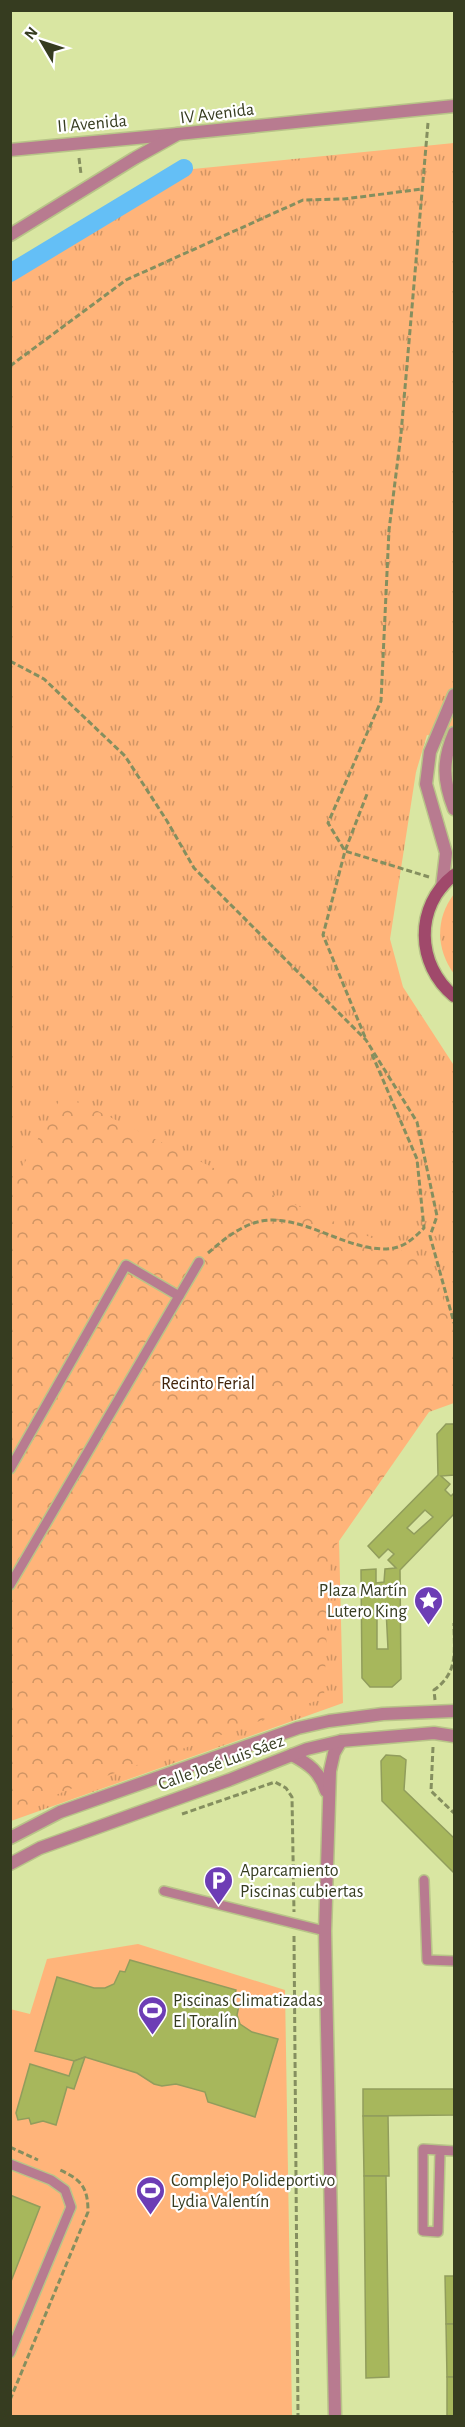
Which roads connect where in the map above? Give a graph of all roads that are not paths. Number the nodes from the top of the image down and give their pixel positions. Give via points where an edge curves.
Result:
1 (454, 106) edge
2 (178, 134) junction
3 (10, 150) edge
4 (10, 236) edge
5 (454, 695) edge
6 (454, 733) edge
7 (454, 809) edge
8 (454, 875) edge
9 (442, 887) junction
10 (454, 996) edge
11 (199, 1262) road end
12 (178, 1296) junction
13 (10, 1469) edge
14 (10, 1585) edge
15 (454, 1711) edge
16 (454, 1736) edge
17 (341, 1741) junction
18 (292, 1755) junction
19 (328, 1795) junction
20 (10, 1838) edge
21 (10, 1864) edge
22 (424, 1880) dead end
23 (164, 1891) dead end
24 (325, 1931) junction
25 (454, 1961) edge
26 (440, 2151) junction
27 (454, 2151) edge
28 (10, 2164) edge
29 (10, 2353) edge
30 (335, 2416) edge

1 - 2 street, IV Avenida
2 - 3 street, II Avenida
2 - 4 street, IV Avenida
5 - 9 street via 430,752 426,784 446,853
6 - 7 street via 446,752 446,783
8 - 9 main road
9 - 10 main road via 426,918 424,944 435,976
11 - 12 lane
12 - 13 lane via 126,1265
12 - 14 lane
15 - 20 street, Calle José Luis Sáez via 360,1717 298,1728 60,1812
16 - 17 street, Calle José Luis Sáez via 434,1733
17 - 18 street, Calle José Luis Sáez
17 - 19 street via 334,1753
18 - 19 street via 310,1764
18 - 21 street, Calle José Luis Sáez via 40,1848
19 - 24 street
22 - 25 lane via 427,1960
23 - 24 lane
24 - 30 street
26 - 26 lane via 423,2149 423,2231 438,2232
26 - 27 lane
28 - 29 lane via 51,2180 65,2190 71,2207

